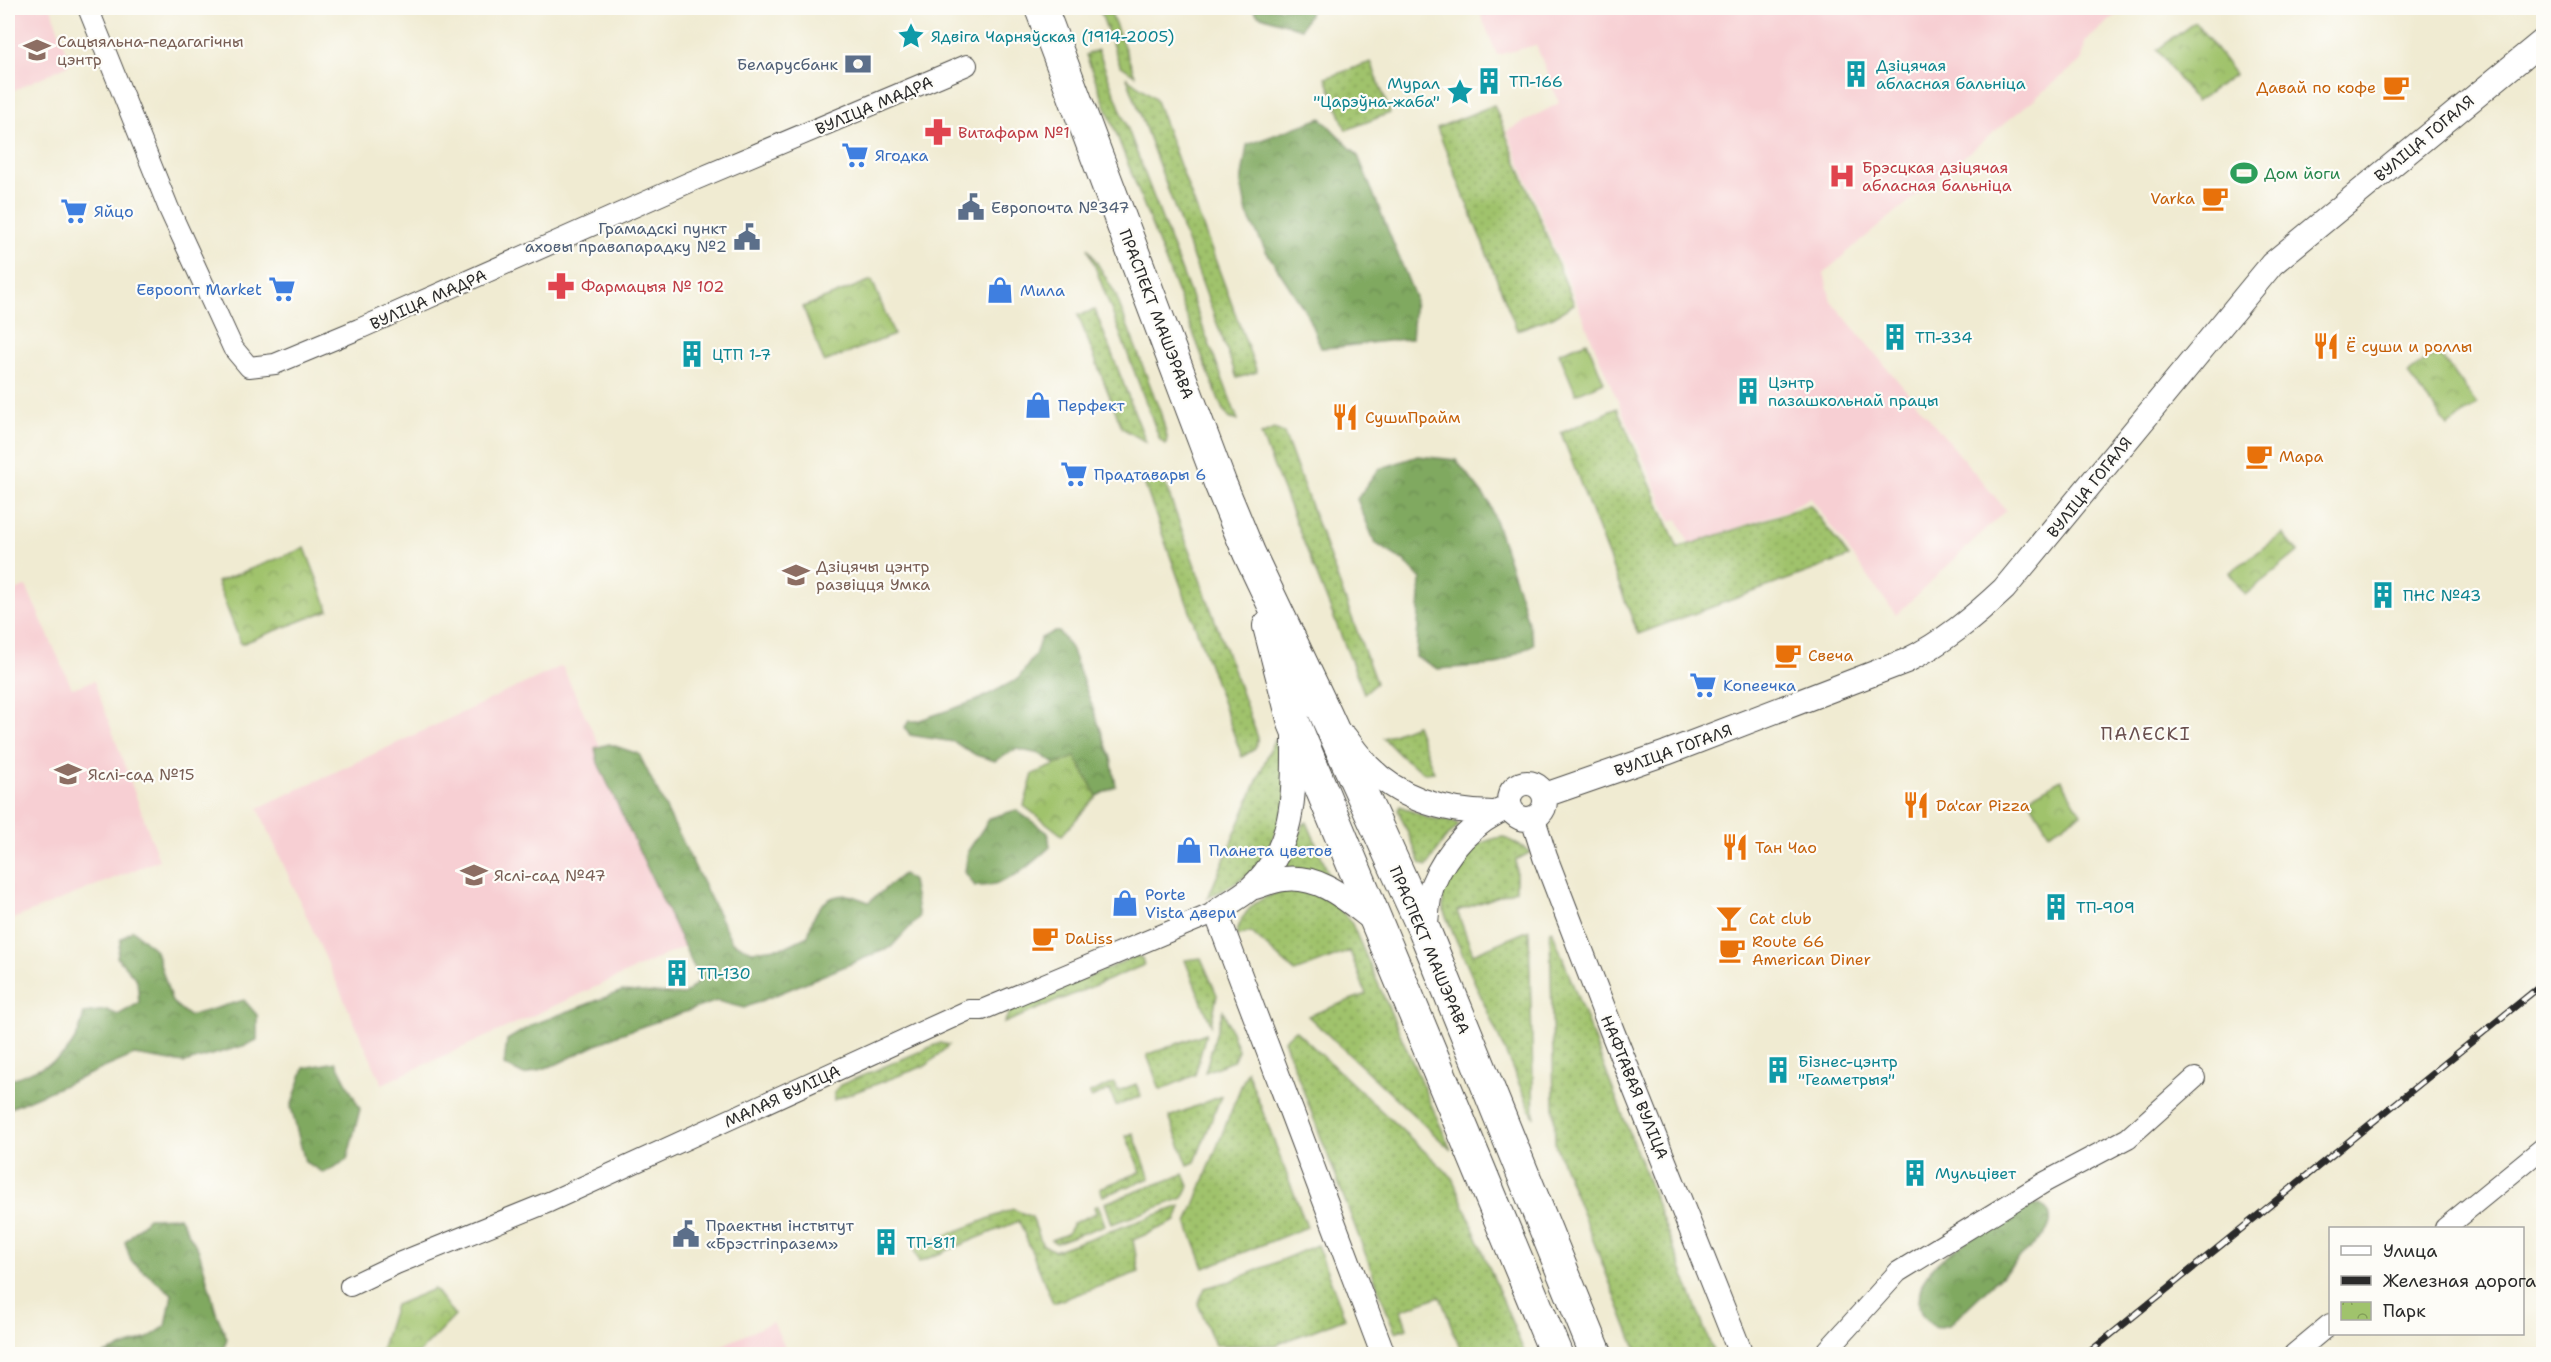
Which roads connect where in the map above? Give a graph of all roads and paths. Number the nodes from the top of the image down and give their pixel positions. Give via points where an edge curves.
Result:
1 (88, 8) edge
2 (1041, 8) edge
3 (2544, 40) edge
4 (967, 65) dead end
5 (1249, 553) junction
6 (1326, 715) junction
7 (1294, 723) junction
8 (1545, 795) junction
9 (1501, 810) junction
10 (1533, 819) junction
11 (1251, 888) junction
12 (1216, 912) junction
13 (1376, 922) junction
14 (1425, 932) junction
15 (2195, 1078) dead end
16 (2544, 1147) edge
17 (2446, 1227) edge
18 (350, 1286) dead end
19 (2329, 1326) edge
20 (1383, 1354) edge
21 (1556, 1354) edge
22 (1596, 1354) edge
23 (1741, 1354) edge
24 (1824, 1354) edge
25 (2294, 1354) edge

1 - 4 street, ВУЛІЦА МАДРА via 173,219 233,348 249,367 275,364 369,325 690,182
2 - 5 main road, ПРАСПЕКТ МАШЭРАВА
3 - 8 street, ВУЛІЦА ГОГАЛЯ via 2272,264 2004,589 1952,634 1906,661
5 - 6 main road, ПРАСПЕКТ МАШЭРАВА
5 - 7 main road, ПРАСПЕКТ МАШЭРАВА
6 - 9 street via 1369,768 1401,791 1434,806 1465,813
6 - 14 main road, ПРАСПЕКТ МАШЭРАВА
7 - 11 street via 1292,814 1274,859
7 - 13 main road, ПРАСПЕКТ МАШЭРАВА
8 - 9 street via 1539,786 1523,783
8 - 10 street via 1544,809
9 - 10 street
9 - 14 street via 1469,833 1448,855 1432,887
10 - 23 street, НАФТАВАЯ ВУЛІЦА via 1612,1031
11 - 12 street
11 - 13 street via 1283,879 1327,885
12 - 18 street, МАЛАЯ ВУЛІЦА via 982,1010 969,1010 549,1202
12 - 20 street
13 - 21 main road, ПРАСПЕКТ МАШЭРАВА
14 - 22 main road, ПРАСПЕКТ МАШЭРАВА
15 - 24 street via 2128,1138 2045,1182 1898,1272
16 - 17 street
19 - 25 street

